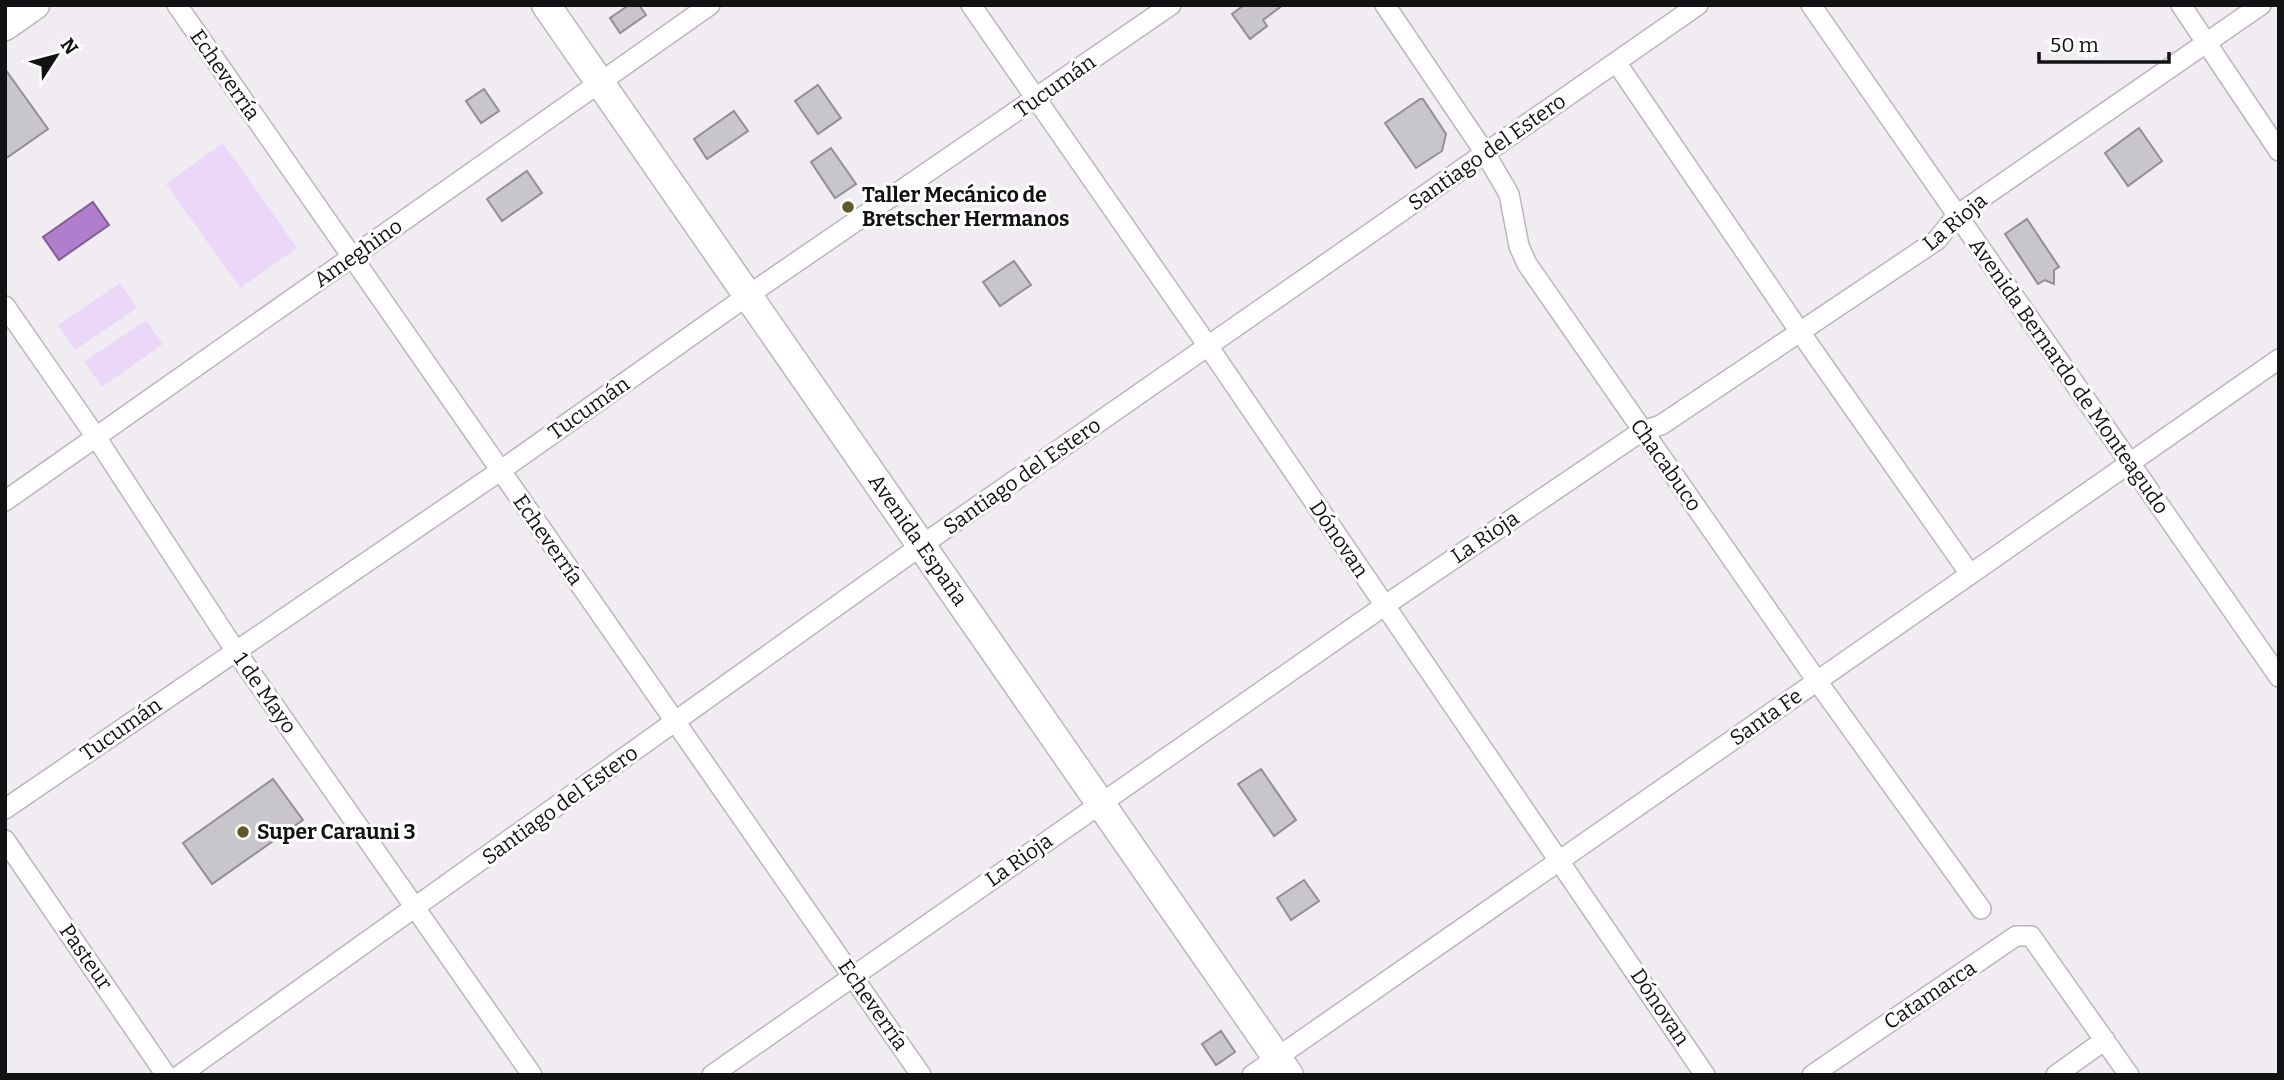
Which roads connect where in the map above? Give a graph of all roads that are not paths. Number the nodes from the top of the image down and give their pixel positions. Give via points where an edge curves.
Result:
1 (36, 5) edge
2 (177, 5) edge
3 (546, 5) edge
4 (710, 5) edge
5 (971, 5) edge
6 (1171, 5) edge
7 (1385, 5) edge
8 (1698, 5) edge
9 (1811, 5) edge
10 (2180, 5) edge
11 (2261, 5) edge
12 (5, 26) edge
13 (2206, 43) junction
14 (1616, 62) junction
15 (600, 83) junction
16 (1035, 100) junction
17 (2279, 151) edge
18 (1485, 153) junction
19 (1957, 215) junction
20 (352, 257) junction
21 (747, 296) junction
22 (5, 306) edge
23 (1800, 332) junction
24 (1208, 346) junction
25 (2279, 359) edge
26 (1642, 431) junction
27 (96, 437) junction
28 (2130, 463) junction
29 (499, 471) junction
30 (5, 501) edge
31 (922, 545) junction
32 (1970, 575) junction
33 (1384, 606) junction
34 (235, 650) junction
35 (2279, 677) edge
36 (1817, 681) junction
37 (677, 722) junction
38 (1101, 803) junction
39 (5, 809) edge
40 (5, 840) edge
41 (1560, 860) junction
42 (414, 908) junction
43 (1981, 908) dead end
44 (852, 976) junction
45 (2105, 1040) junction
46 (1283, 1066) edge
47 (166, 1075) edge
48 (180, 1075) edge
49 (532, 1075) edge
50 (712, 1075) edge
51 (921, 1075) edge
52 (1252, 1075) edge
53 (1705, 1075) edge
54 (1812, 1075) edge
55 (2056, 1075) edge
56 (2129, 1075) edge

1 - 12 street
2 - 20 street, Echeverría
3 - 15 street, Avenida España
4 - 15 street, Ameghino
5 - 16 street, Dónovan
6 - 16 street, Tucumán
7 - 18 street, Chacabuco
8 - 14 street, Santiago del Estero
9 - 19 street, Avenida Bernardo de Monteagudo
10 - 13 street
11 - 13 street, La Rioja
13 - 17 street
13 - 19 street, La Rioja
14 - 18 street, Santiago del Estero
14 - 23 street
15 - 20 street, Ameghino
15 - 21 street, Avenida España
16 - 21 street, Tucumán
16 - 24 street, Dónovan
18 - 24 street, Santiago del Estero
18 - 26 street, Chacabuco via 1509,194 1519,247 1527,264
19 - 23 street, La Rioja via 1937,240
19 - 28 street, Avenida Bernardo de Monteagudo
20 - 27 street, Ameghino
20 - 29 street, Echeverría
21 - 29 street, Tucumán
21 - 31 street, Avenida España
22 - 27 street, 1 de Mayo
23 - 26 street, La Rioja via 1661,425
23 - 32 street
24 - 31 street, Santiago del Estero
24 - 33 street, Dónovan
25 - 28 street, Santa Fe
26 - 33 street, La Rioja
26 - 36 street, Chacabuco
27 - 30 street, Ameghino
27 - 34 street, 1 de Mayo
28 - 32 street, Santa Fe
28 - 35 street, Avenida Bernardo de Monteagudo
29 - 34 street, Tucumán
29 - 37 street, Echeverría
31 - 37 street, Santiago del Estero
31 - 38 street, Avenida España
32 - 36 street, Santa Fe
33 - 38 street, La Rioja
33 - 41 street, Dónovan
34 - 39 street, Tucumán
34 - 42 street, 1 de Mayo
36 - 41 street, Santa Fe
36 - 43 street, Chacabuco
37 - 42 street, Santiago del Estero
37 - 44 street, Echeverría
38 - 44 street, La Rioja
38 - 46 street, Avenida España
40 - 47 street, Pasteur
41 - 46 street, Santa Fe
41 - 53 street, Dónovan
42 - 48 street, Santiago del Estero
42 - 49 street, 1 de Mayo
44 - 50 street, La Rioja
44 - 51 street, Echeverría
45 - 54 street, Catamarca via 2031,936 2016,936
45 - 55 street
45 - 56 street
46 - 52 street, Santa Fe

